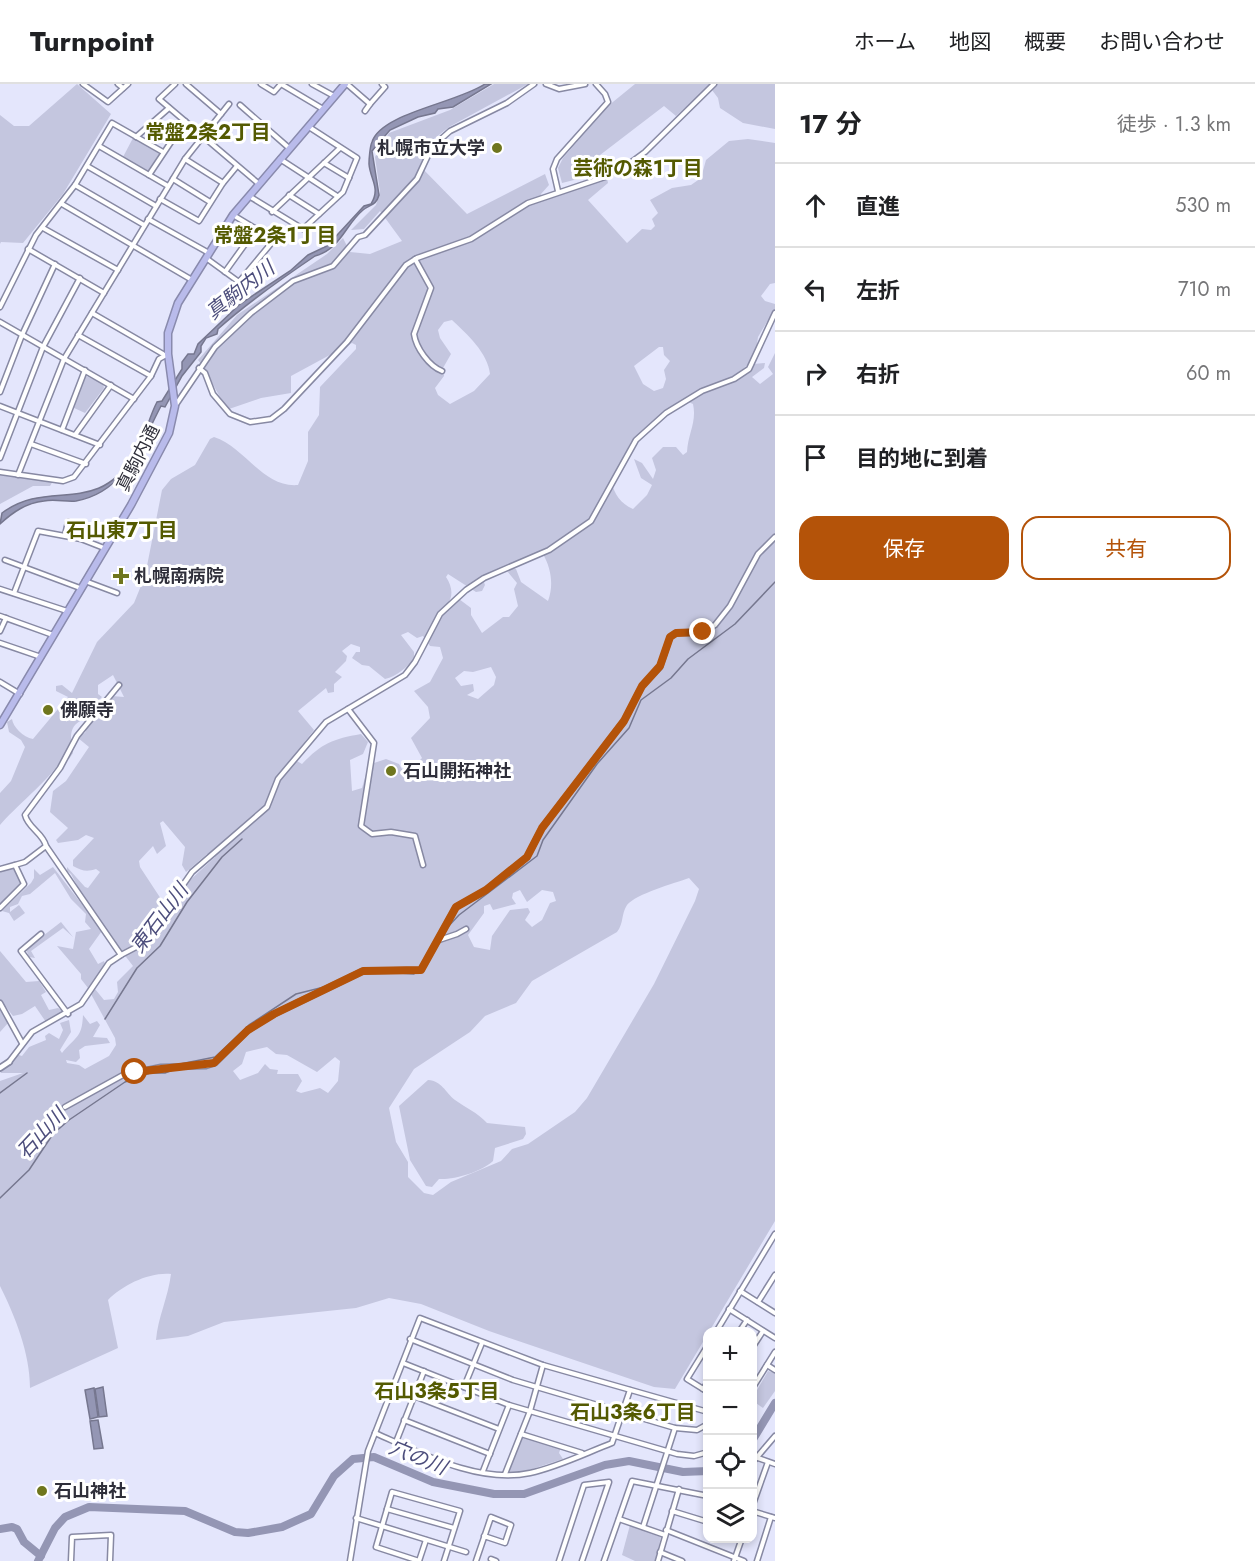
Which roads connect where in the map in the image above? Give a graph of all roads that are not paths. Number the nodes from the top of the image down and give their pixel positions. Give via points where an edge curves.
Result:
1 (83, 84) edge
2 (118, 84) edge
3 (128, 84) edge
4 (175, 84) edge
5 (186, 84) edge
6 (261, 84) edge
7 (281, 84) edge
8 (312, 84) edge
9 (346, 84) edge
10 (382, 84) edge
11 (534, 84) edge
12 (546, 84) edge
13 (585, 84) edge
14 (596, 84) edge
15 (714, 84) edge
16 (123, 88) junction
17 (334, 96) junction
18 (229, 104) dead end
19 (370, 104) junction
20 (240, 105) dead end
21 (169, 108) junction
22 (323, 109) junction
23 (365, 111) dead end
24 (221, 114) junction
25 (185, 121) junction
26 (308, 127) junction
27 (202, 136) junction
28 (136, 137) junction
29 (99, 146) junction
30 (290, 148) junction
31 (340, 148) junction
32 (163, 152) junction
33 (185, 159) junction
34 (280, 159) junction
35 (324, 162) junction
36 (87, 166) junction
37 (237, 166) junction
38 (149, 175) junction
39 (307, 178) junction
40 (349, 178) junction
41 (173, 179) junction
42 (223, 183) junction
43 (259, 184) junction
44 (75, 185) junction
45 (168, 186) junction
46 (558, 191) junction
47 (289, 195) junction
48 (249, 196) junction
49 (337, 196) junction
50 (160, 199) junction
51 (210, 202) junction
52 (62, 204) junction
53 (156, 206) junction
54 (272, 212) junction
55 (319, 214) junction
56 (233, 215) junction
57 (148, 219) junction
58 (144, 225) junction
59 (42, 228) junction
60 (256, 229) junction
61 (132, 245) junction
62 (28, 249) junction
63 (207, 255) junction
64 (416, 259) junction
65 (55, 264) junction
66 (118, 270) junction
67 (225, 272) junction
68 (80, 278) junction
69 (192, 280) junction
70 (104, 293) junction
71 (0, 307) edge
72 (92, 313) junction
73 (775, 314) edge
74 (0, 322) edge
75 (22, 335) junction
76 (78, 335) junction
77 (43, 347) junction
78 (166, 354) junction
79 (64, 359) junction
80 (199, 368) junction
81 (85, 370) junction
82 (442, 371) dead end
83 (150, 376) junction
84 (111, 386) junction
85 (0, 392) edge
86 (134, 399) junction
87 (175, 404) junction
88 (0, 406) edge
89 (18, 412) junction
90 (40, 421) junction
91 (62, 430) junction
92 (75, 435) junction
93 (31, 444) junction
94 (100, 445) junction
95 (0, 458) edge
96 (86, 464) junction
97 (0, 471) edge
98 (18, 475) junction
99 (68, 522) dead end
100 (65, 535) junction
101 (775, 537) edge
102 (104, 548) junction
103 (5, 560) dead end
104 (24, 567) junction
105 (84, 581) junction
106 (80, 588) junction
107 (0, 589) edge
108 (14, 593) junction
109 (117, 594) dead end
110 (67, 611) junction
111 (0, 616) edge
112 (6, 618) junction
113 (0, 631) edge
114 (54, 636) junction
115 (0, 643) edge
116 (41, 657) junction
117 (0, 682) edge
118 (118, 685) dead end
119 (20, 694) junction
120 (348, 709) junction
121 (1, 720) edge
122 (46, 846) junction
123 (15, 865) junction
124 (423, 865) dead end
125 (0, 869) edge
126 (0, 908) edge
127 (466, 928) dead end
128 (41, 934) dead end
129 (439, 938) junction
130 (121, 955) junction
131 (0, 1003) edge
132 (69, 1014) junction
133 (22, 1044) junction
134 (9, 1062) joint
135 (0, 1068) edge
136 (65, 1107) dead end
137 (775, 1234) edge
138 (775, 1275) edge
139 (740, 1291) junction
140 (758, 1302) junction
141 (729, 1309) junction
142 (775, 1312) edge
143 (747, 1320) junction
144 (719, 1327) edge
145 (742, 1327) edge
146 (764, 1331) junction
147 (775, 1338) edge
148 (410, 1339) junction
149 (757, 1342) edge
150 (482, 1343) junction
151 (775, 1352) edge
152 (703, 1353) edge
153 (403, 1362) junction
154 (473, 1364) junction
155 (543, 1365) junction
156 (767, 1365) junction
157 (775, 1370) edge
158 (424, 1371) junction
159 (757, 1382) edge
160 (464, 1387) junction
161 (537, 1387) junction
162 (630, 1390) junction
163 (703, 1390) edge
164 (414, 1396) junction
165 (509, 1404) junction
166 (530, 1411) junction
167 (623, 1412) junction
168 (703, 1412) edge
169 (404, 1420) junction
170 (703, 1426) edge
171 (675, 1428) junction
172 (499, 1429) junction
173 (375, 1433) junction
174 (521, 1434) junction
175 (616, 1436) junction
176 (774, 1438) edge
177 (396, 1442) junction
178 (668, 1451) junction
179 (703, 1453) edge
180 (490, 1454) junction
181 (582, 1454) junction
182 (758, 1458) joint
183 (768, 1462) junction
184 (775, 1464) edge
185 (483, 1471) junction
186 (505, 1474) junction
187 (657, 1485) junction
188 (679, 1489) junction
189 (703, 1495) edge
190 (757, 1496) edge
191 (387, 1509) junction
192 (672, 1511) junction
193 (757, 1511) edge
194 (356, 1518) junction
195 (774, 1518) edge
196 (619, 1519) junction
197 (703, 1520) edge
198 (382, 1526) junction
199 (643, 1527) junction
200 (454, 1528) junction
201 (666, 1533) junction
202 (484, 1536) junction
203 (426, 1540) junction
204 (741, 1543) edge
205 (448, 1546) junction
206 (466, 1552) dead end
207 (660, 1552) junction
208 (735, 1560) edge
209 (71, 1561) edge
210 (110, 1561) edge
211 (350, 1561) edge
212 (419, 1561) edge
213 (444, 1561) edge
214 (476, 1561) edge
215 (559, 1561) edge
216 (582, 1561) edge
217 (604, 1561) edge
218 (657, 1561) edge
219 (682, 1561) edge
220 (744, 1561) edge
221 (757, 1561) edge

1 - 16 street via 108,102
2 - 16 street
3 - 16 street
4 - 21 street via 159,99
5 - 24 street
6 - 7 street via 274,92
7 - 22 street
8 - 17 street
9 - 17 highway, 真駒内通
9 - 19 street
10 - 19 street via 385,87
11 - 80 street via 507,103 450,131 432,147 417,179 343,257 333,266 276,293 215,347
12 - 13 street via 559,89
14 - 46 street via 608,102 557,159 553,169
15 - 46 street via 645,153 605,177
17 - 22 highway, 真駒内通
18 - 24 street
19 - 23 street
20 - 30 street
21 - 25 street
21 - 28 street
22 - 26 highway, 真駒内通
24 - 27 street
25 - 27 street
25 - 32 street
26 - 30 highway, 真駒内通
26 - 31 street
27 - 33 street
27 - 37 street
28 - 29 street via 112,123
28 - 32 street
29 - 36 street
29 - 38 street
30 - 34 highway, 真駒内通
31 - 35 street
31 - 40 street via 357,158
32 - 38 street
33 - 41 street
33 - 42 street
34 - 39 street
34 - 43 highway, 真駒内通
35 - 39 street
35 - 40 street
36 - 44 street
36 - 53 street
37 - 42 street
37 - 43 street
38 - 45 street
39 - 47 street
39 - 49 street
40 - 49 street
41 - 45 street
41 - 51 street
42 - 51 street
43 - 48 highway, 真駒内通
44 - 52 street
44 - 58 street
45 - 50 street
46 - 64 street via 528,203 471,239
47 - 54 street
47 - 55 street
48 - 54 street
48 - 56 highway, 真駒内通
49 - 55 street
50 - 51 street via 199,221
50 - 53 street
52 - 59 street
52 - 61 street
53 - 57 street
54 - 55 street via 303,229
56 - 60 street
56 - 63 highway, 真駒内通
57 - 58 street
57 - 63 street
58 - 61 street
59 - 62 street
59 - 66 street
60 - 67 street
60 - 67 street via 276,241 239,282
61 - 66 street
61 - 69 street
62 - 65 street
62 - 71 street
63 - 67 street
63 - 69 highway, 真駒内通
64 - 80 street via 400,271 347,342 271,419 250,422 230,414
64 - 82 street via 431,288 414,334 429,362
65 - 68 street
65 - 75 street
66 - 70 street
68 - 70 street
68 - 77 street
69 - 78 highway, 真駒内通 via 172,318
70 - 72 street
72 - 76 street
72 - 78 street
73 - 120 street via 748,369 666,413 636,440 591,521 549,550 466,590 440,614 405,675
74 - 75 street
75 - 77 street
75 - 85 street
76 - 79 street
76 - 83 street
77 - 79 street
77 - 89 street
78 - 83 street
78 - 87 highway, 真駒内通
79 - 81 street
79 - 90 street
80 - 87 street
81 - 84 street
81 - 91 street
83 - 86 street
84 - 86 street
84 - 92 street
86 - 94 street
87 - 102 highway, 真駒内通 via 164,445
88 - 89 street
89 - 90 street
89 - 95 street
90 - 91 street
90 - 93 street
91 - 92 street
92 - 94 street
93 - 96 street
93 - 98 street
94 - 96 street
96 - 98 street via 74,477 63,481
97 - 98 street
99 - 100 street
100 - 102 street
100 - 104 street via 38,531
101 - 129 street via 758,554 715,625 703,632 676,633 670,637 660,666 642,686 624,721 542,828 527,857 486,890 456,907
102 - 105 highway, 真駒内通
103 - 104 street
104 - 106 street
104 - 108 street
105 - 106 highway, 真駒内通
105 - 109 street
106 - 110 highway, 真駒内通
107 - 108 street
108 - 110 street
110 - 114 highway, 真駒内通
111 - 112 street
112 - 113 street
112 - 114 street
114 - 116 highway, 真駒内通
115 - 116 street
116 - 119 highway, 真駒内通
117 - 119 street
118 - 122 street via 77,736 60,768 24,815
119 - 121 highway, 真駒内通
120 - 124 street via 374,743 361,826 372,834 415,836
120 - 130 street via 326,722 302,748 278,779 267,807 192,872 142,944
122 - 123 street
122 - 130 street
123 - 125 street
123 - 126 street via 24,884
127 - 129 street
128 - 132 street via 21,951
129 - 136 street via 417,972 363,971 248,1030 214,1063 123,1075
130 - 132 street via 109,963 81,1004
131 - 133 street
132 - 133 street via 37,1029
133 - 134 street
134 - 135 street
137 - 139 street
138 - 140 street
139 - 140 street
139 - 141 street
140 - 142 street
141 - 143 street
141 - 144 street
143 - 145 street
143 - 146 street
146 - 147 street
146 - 149 street
148 - 150 street via 420,1318
148 - 153 street
148 - 154 street
150 - 154 street
150 - 155 street
151 - 156 street
152 - 163 street via 687,1379
153 - 158 street
153 - 173 street
154 - 160 street
154 - 161 street
155 - 161 street
155 - 162 street
156 - 157 street
156 - 159 street
158 - 160 street
158 - 164 street
160 - 165 street
161 - 166 street
161 - 167 street
162 - 167 street
162 - 168 street
164 - 169 street
164 - 172 street
165 - 166 street
165 - 172 street
166 - 174 street
166 - 175 street
167 - 171 street
167 - 175 street
169 - 177 street
169 - 180 street
170 - 171 street via 691,1431
171 - 178 street
172 - 180 street
173 - 177 street
173 - 194 street
174 - 181 street
174 - 186 street
175 - 178 street
175 - 181 street via 612,1443
176 - 182 street
177 - 185 street via 453,1467
178 - 179 street via 693,1456
178 - 187 street
180 - 185 street
181 - 186 street via 529,1473
182 - 183 street
183 - 184 street
183 - 190 street
185 - 186 street
187 - 188 street
187 - 196 street via 632,1481
187 - 199 street
188 - 189 street
188 - 192 street
191 - 198 street
191 - 200 street
191 - 200 street via 392,1492 460,1511
192 - 197 street
192 - 201 street
193 - 195 street
194 - 198 street
194 - 211 street
195 - 221 street
196 - 199 street
196 - 217 street
198 - 203 street
198 - 212 street via 376,1547
199 - 201 street
200 - 205 street
201 - 207 street
201 - 208 street
202 - 202 street via 505,1543 511,1525 490,1517
202 - 214 street
203 - 205 street
203 - 212 street
204 - 208 street
205 - 206 street
205 - 213 street
207 - 218 street
207 - 219 street
208 - 220 street
209 - 210 street via 72,1537 111,1535
215 - 216 street via 584,1485 609,1482

